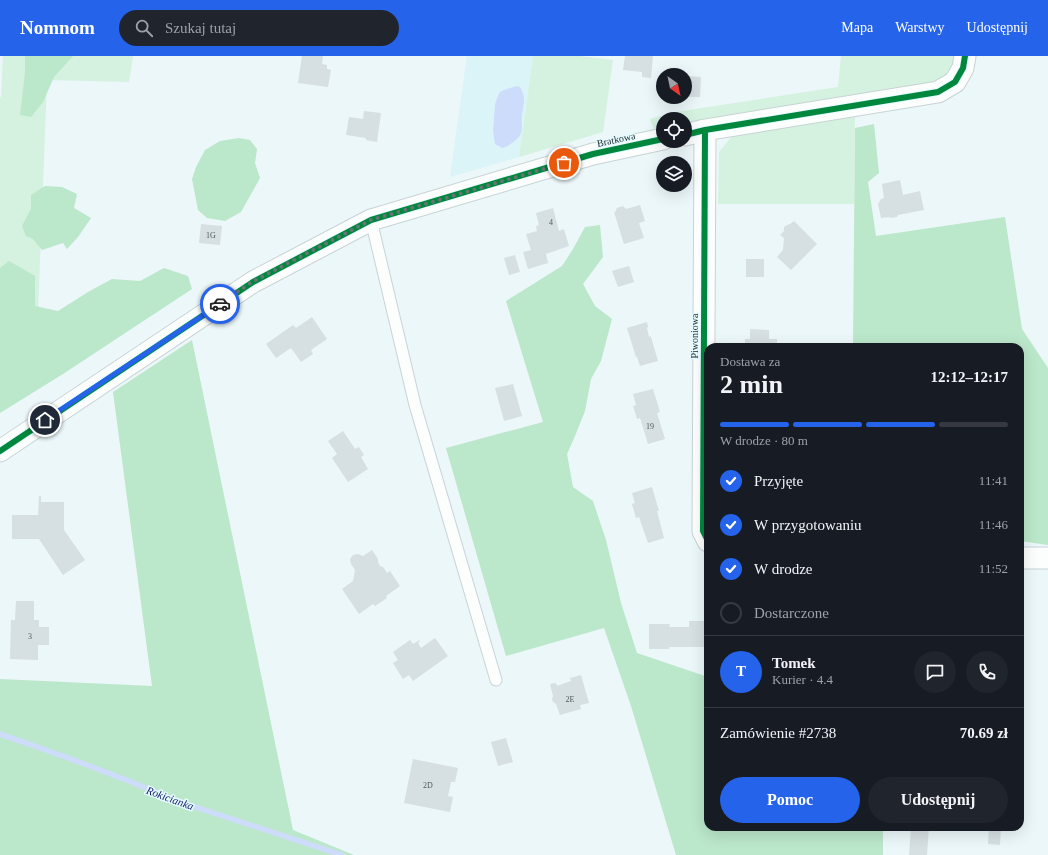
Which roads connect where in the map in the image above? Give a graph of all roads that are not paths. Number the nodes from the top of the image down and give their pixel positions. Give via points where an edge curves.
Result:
1 (965, 56) edge
2 (695, 133) edge
3 (656, 140) edge
4 (371, 220) junction
5 (0, 451) edge
6 (704, 533) edge
7 (1024, 558) edge
8 (1048, 558) edge
9 (496, 680) dead end

1 - 2 street via 963,68 955,82 938,92
2 - 6 street, Piwoniowa
3 - 4 street, Bratkowa via 593,154
4 - 5 street, Bratkowa via 252,282
4 - 9 lane via 414,405
7 - 8 street

